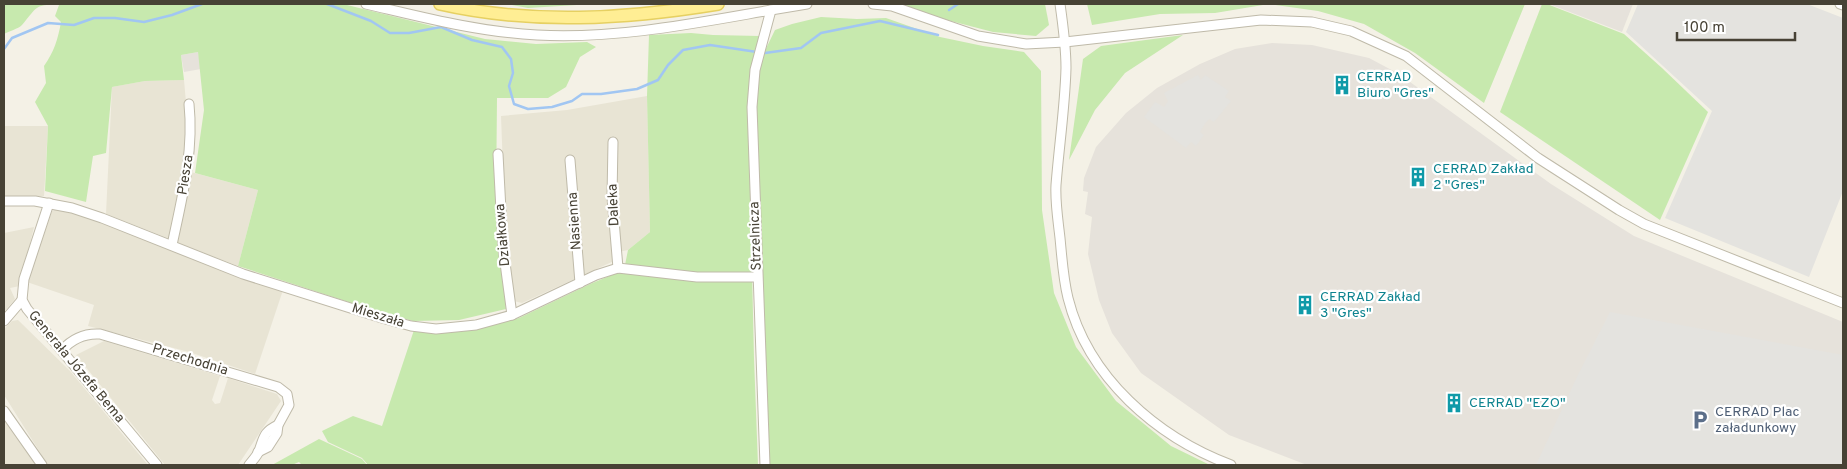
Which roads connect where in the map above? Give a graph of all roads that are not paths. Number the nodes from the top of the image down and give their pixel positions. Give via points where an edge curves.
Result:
1 (366, 4) edge
2 (440, 4) edge
3 (718, 4) edge
4 (807, 4) edge
5 (873, 4) edge
6 (1060, 4) edge
7 (1840, 4) edge
8 (1843, 5) edge
9 (771, 10) junction
10 (1065, 42) junction
11 (189, 104) dead end
12 (613, 142) dead end
13 (498, 154) dead end
14 (570, 160) dead end
15 (4, 201) edge
16 (49, 203) junction
17 (172, 245) junction
18 (618, 268) junction
19 (757, 277) junction
20 (580, 283) junction
21 (22, 300) junction
22 (1843, 303) edge
23 (512, 315) junction
24 (4, 321) edge
25 (62, 350) junction
26 (4, 411) edge
27 (42, 465) edge
28 (157, 465) edge
29 (249, 465) edge
30 (764, 465) edge
31 (1231, 465) edge

1 - 9 street via 478,29 565,36 650,30
2 - 3 main road via 507,15 610,18
4 - 9 street
5 - 10 street via 892,6 978,36 1002,41 1026,44
6 - 10 street
7 - 8 street
9 - 19 street, Strzelnicza via 752,89
10 - 22 street via 1260,20 1312,22 1351,31 1406,56 1538,158 1644,224
10 - 31 street via 1065,96 1056,195 1064,279 1080,331 1105,372 1146,418 1183,444
11 - 17 street, Piesza via 189,162
12 - 18 street, Daleka via 612,197
13 - 23 street, Działkowa via 503,248
14 - 20 street, Nasienna
15 - 16 street, Mieszała
16 - 17 street, Mieszała via 102,218
16 - 21 street, Generała Józefa Bema via 24,279
17 - 23 street, Mieszała via 243,274 412,326 451,328
18 - 19 street, Mieszała via 697,277
18 - 20 street, Mieszała
19 - 30 street, Strzelnicza
20 - 23 street, Mieszała
21 - 24 street
21 - 25 street, Generała Józefa Bema
25 - 28 street, Generała Józefa Bema
25 - 29 street, Przechodnia via 70,342 89,333 100,334 278,387 287,394 290,404 278,424 270,428 260,441 258,452
26 - 27 street

